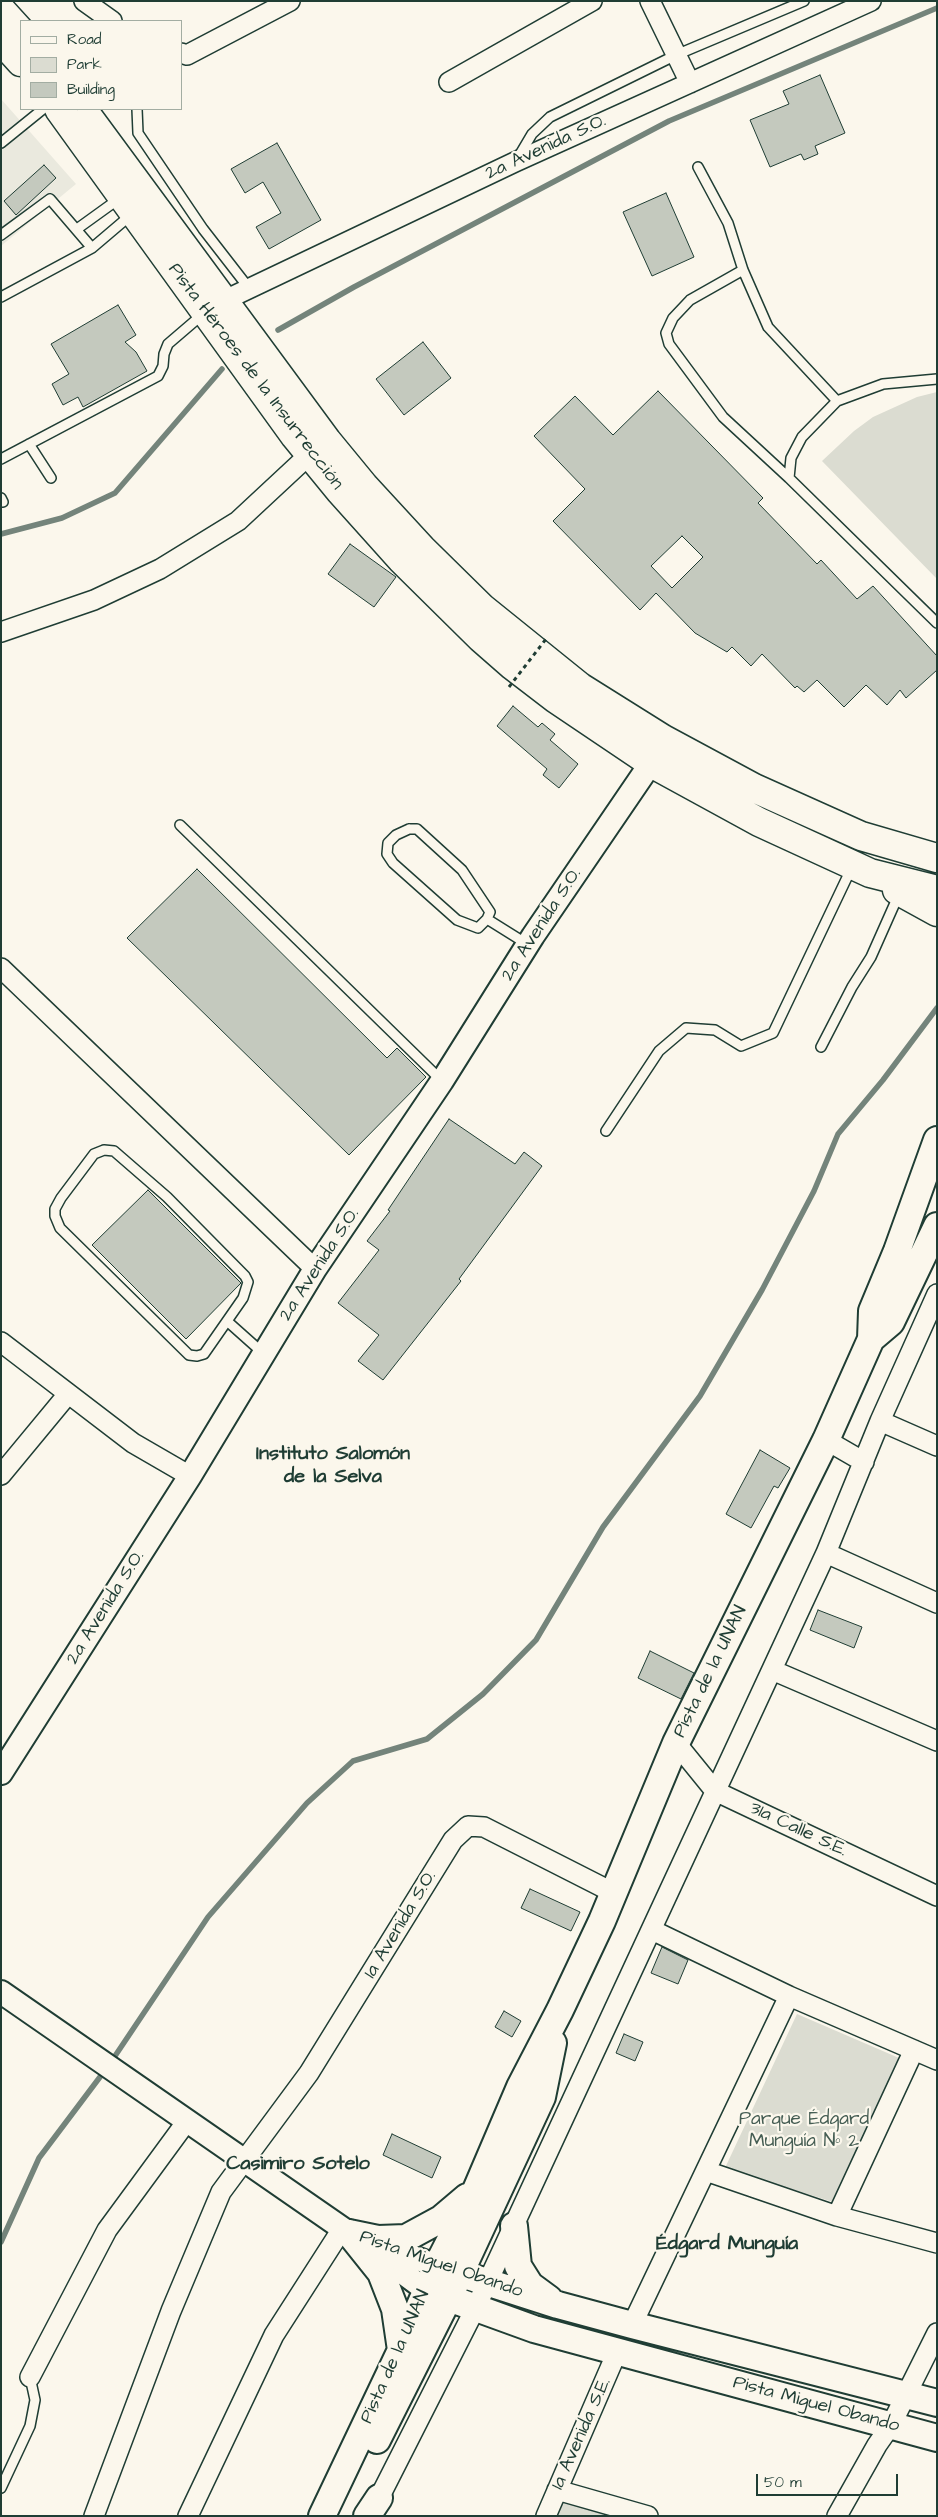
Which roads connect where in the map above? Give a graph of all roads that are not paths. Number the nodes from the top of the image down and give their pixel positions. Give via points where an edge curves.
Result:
1 (84, 1) edge
2 (290, 1) edge
3 (592, 1) edge
4 (650, 1) edge
5 (804, 1) edge
6 (871, 1) edge
7 (1, 10) edge
8 (111, 20) edge
9 (20, 31) edge
10 (1, 40) edge
11 (184, 54) edge
12 (676, 55) junction
13 (20, 61) edge
14 (449, 82) dead end
15 (690, 83) junction
16 (42, 110) edge
17 (60, 110) edge
18 (83, 110) edge
19 (137, 110) edge
20 (1, 143) edge
21 (515, 162) junction
22 (698, 167) dead end
23 (128, 204) junction
24 (78, 229) junction
25 (1, 235) edge
26 (92, 248) junction
27 (743, 270) junction
28 (248, 287) junction
29 (1, 297) edge
30 (214, 306) junction
31 (937, 379) edge
32 (837, 401) junction
33 (29, 444) junction
34 (310, 454) junction
35 (1, 459) edge
36 (51, 478) dead end
37 (789, 478) junction
38 (937, 623) edge
39 (1, 632) edge
40 (651, 763) junction
41 (180, 825) dead end
42 (931, 855) edge
43 (861, 869) junction
44 (937, 890) edge
45 (900, 892) junction
46 (937, 912) edge
47 (487, 919) junction
48 (528, 944) junction
49 (1, 968) edge
50 (821, 1047) dead end
51 (442, 1081) junction
52 (606, 1131) dead end
53 (937, 1140) edge
54 (937, 1226) edge
55 (316, 1269) junction
56 (937, 1294) edge
57 (227, 1321) junction
58 (872, 1339) junction
59 (1, 1342) edge
60 (264, 1354) junction
61 (68, 1394) junction
62 (880, 1420) junction
63 (826, 1440) junction
64 (937, 1446) edge
65 (864, 1462) junction
66 (1, 1475) edge
67 (190, 1476) junction
68 (826, 1553) junction
69 (937, 1603) edge
70 (772, 1670) junction
71 (937, 1741) edge
72 (676, 1743) junction
73 (1, 1773) edge
74 (715, 1791) junction
75 (936, 1892) edge
76 (614, 1893) junction
77 (652, 1930) junction
78 (1, 1992) edge
79 (789, 1996) junction
80 (560, 2010) junction
81 (914, 2050) junction
82 (937, 2060) edge
83 (188, 2121) junction
84 (244, 2160) junction
85 (706, 2171) junction
86 (476, 2190) junction
87 (837, 2216) junction
88 (514, 2226) junction
89 (345, 2231) junction
90 (937, 2244) edge
91 (448, 2270) junction
92 (487, 2283) junction
93 (437, 2294) junction
94 (558, 2305) junction
95 (476, 2307) junction
96 (632, 2325) junction
97 (937, 2333) edge
98 (401, 2350) junction
99 (617, 2352) junction
100 (30, 2376) joint
101 (908, 2395) junction
102 (937, 2403) edge
103 (891, 2425) junction
104 (937, 2438) edge
105 (1, 2488) edge
106 (557, 2490) junction
107 (372, 2510) edge
108 (94, 2516) edge
109 (188, 2516) edge
110 (322, 2516) edge
111 (337, 2516) edge
112 (546, 2516) edge
113 (648, 2516) edge
114 (836, 2516) edge

1 - 8 street
2 - 11 street
3 - 14 street
4 - 12 street
5 - 12 lane
6 - 15 street, 2a Avenida S.O.
7 - 9 main road
10 - 13 main road
12 - 15 street
12 - 21 lane via 550,117 532,134
15 - 21 street, 2a Avenida S.O.
16 - 20 lane
17 - 23 main road, Pista Héroes de la Insurrección
18 - 30 main road, Pista Héroes de la Insurrección
19 - 28 lane via 138,133 203,229
21 - 28 street, 2a Avenida S.O.
22 - 27 lane via 728,223
23 - 24 lane
23 - 26 lane
23 - 30 main road, Pista Héroes de la Insurrección
24 - 25 lane via 50,199
24 - 26 lane
26 - 29 lane
27 - 32 lane via 768,328
27 - 37 lane via 690,300 673,318 666,333 669,344 723,417
28 - 30 street, 2a Avenida S.O.
30 - 33 lane via 168,344 158,376
30 - 34 main road, Pista Héroes de la Insurrección
30 - 42 main road, Pista Héroes de la Insurrección via 364,486 422,549 482,608 550,665 664,739 754,788 861,836
31 - 32 lane via 883,384
32 - 37 lane via 802,437 791,458
33 - 35 lane
33 - 36 lane
34 - 39 street via 238,521 160,569 94,600
34 - 40 main road, Pista Héroes de la Insurrección via 401,559 481,638 556,699
37 - 38 lane
40 - 43 main road, Pista Héroes de la Insurrección via 759,822
40 - 48 street, 2a Avenida S.O.
41 - 51 lane
43 - 44 main road, Pista Héroes de la Insurrección
43 - 45 main road
43 - 52 lane via 773,1033 741,1046 715,1030 686,1028 659,1051
45 - 46 main road
45 - 50 lane via 871,957
47 - 47 lane via 490,912 462,870 417,829 396,835 388,843 387,854 393,864 457,920 478,928
47 - 48 lane
48 - 51 street, 2a Avenida S.O.
49 - 55 street
51 - 55 street, 2a Avenida S.O.
53 - 58 main road, Pista de la UNAN via 872,1311
54 - 58 main road, Pista de la UNAN via 891,1322
55 - 60 street, 2a Avenida S.O.
56 - 62 street
57 - 57 lane via 204,1354 188,1355 60,1228 55,1216 56,1208 94,1154 114,1151 167,1197 245,1276 247,1288
57 - 60 lane
58 - 63 main road, Pista de la UNAN
59 - 61 street
60 - 67 street, 2a Avenida S.O.
61 - 66 street
61 - 67 street via 133,1442
62 - 64 street
62 - 65 street
63 - 65 street
63 - 72 main road, Pista de la UNAN
65 - 68 street
67 - 73 street, 2a Avenida S.O.
68 - 69 street
68 - 70 street
70 - 71 street
70 - 74 street
72 - 74 street, 31a Calle S.E.
72 - 76 main road, Pista de la UNAN
74 - 75 street, 31a Calle S.E.
74 - 77 street
76 - 80 main road, Pista de la UNAN
76 - 84 street, 1a Avenida S.O. via 484,1827 468,1826 453,1840 309,2073
77 - 79 street
77 - 88 street
78 - 83 street
79 - 81 street
79 - 85 street
80 - 86 main road, Pista de la UNAN via 520,2087
80 - 91 main road, Pista de la UNAN via 542,2097
81 - 82 street
81 - 87 street
83 - 84 street
83 - 100 street via 107,2230
84 - 89 street
84 - 108 street, 1a Avenida S.O. via 221,2192 171,2311
85 - 87 street
85 - 96 street
86 - 89 main road via 442,2219 406,2238 378,2239
86 - 91 main road, Pista de la UNAN
87 - 90 street
88 - 92 street
88 - 94 main road via 518,2266 530,2285
89 - 91 street, Pista Miguel Obando
89 - 93 street, Pista Miguel Obando
89 - 98 main road via 381,2272 395,2309
89 - 109 street via 274,2335
91 - 92 main road, Pista Miguel Obando
91 - 93 main road, Pista de la UNAN
92 - 94 main road, Pista Miguel Obando
92 - 95 street
93 - 95 main road, Pista Miguel Obando
93 - 98 main road, Pista de la UNAN
93 - 111 main road, Pista de la UNAN
94 - 96 main road, Pista Miguel Obando
95 - 99 main road, Pista Miguel Obando via 534,2329
95 - 107 street
96 - 101 main road, Pista Miguel Obando
97 - 101 street
98 - 110 main road, Pista de la UNAN
99 - 103 main road, Pista Miguel Obando
99 - 106 street, 1a Avenida S.E.
100 - 105 lane via 35,2400 30,2426
101 - 102 main road, Pista Miguel Obando
101 - 103 street
103 - 104 main road, Pista Miguel Obando
103 - 114 street
106 - 112 street, 1a Avenida S.E.
106 - 113 street

